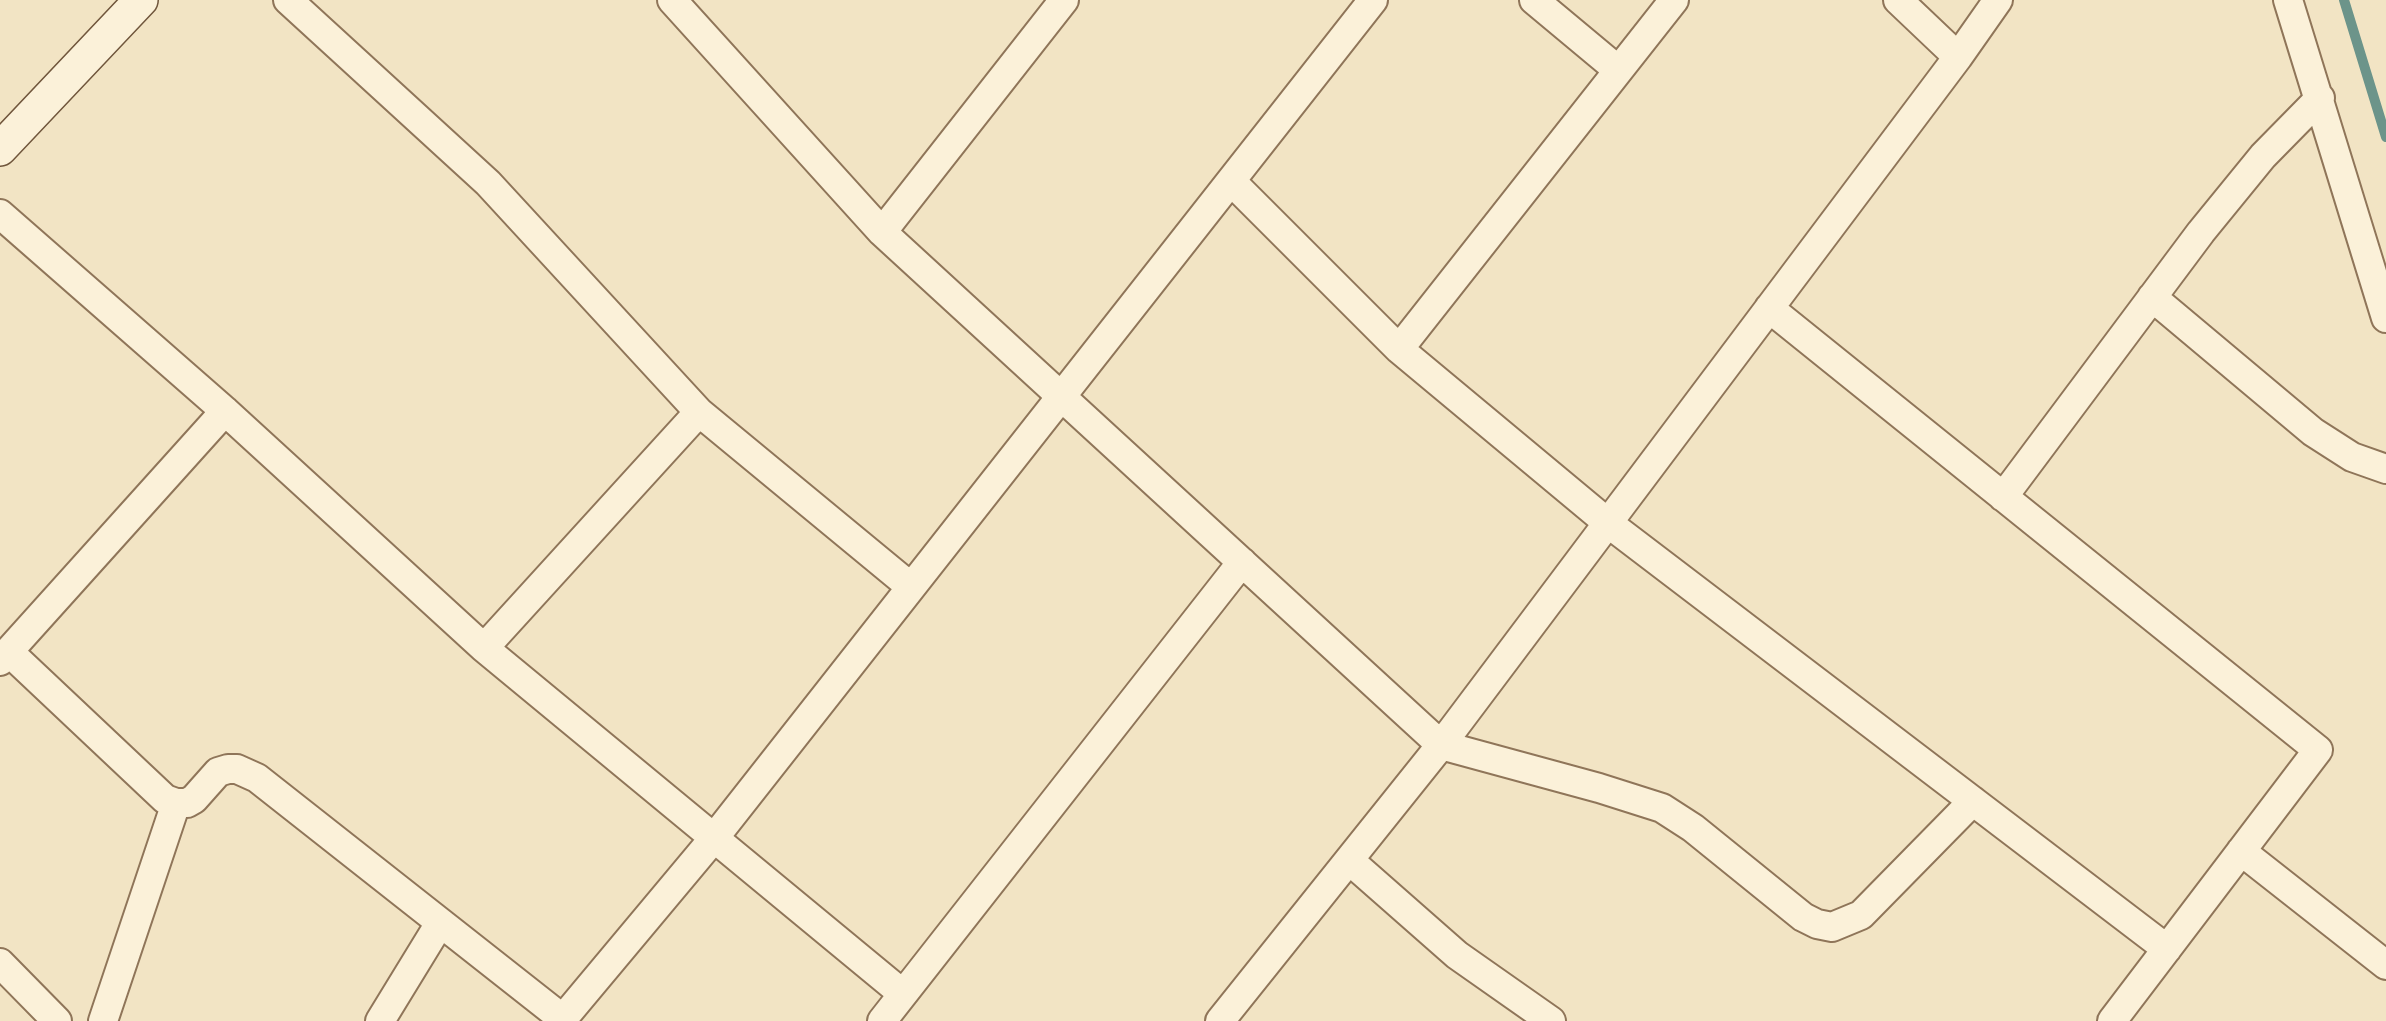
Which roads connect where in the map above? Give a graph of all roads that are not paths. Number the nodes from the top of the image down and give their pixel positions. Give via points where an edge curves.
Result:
1 (141, 0) edge
2 (288, 0) edge
3 (672, 0) edge
4 (1373, 0) edge
5 (1534, 0) edge
6 (1674, 0) edge
7 (1898, 0) edge
8 (1998, 0) edge
9 (2288, 0) edge
10 (1054, 4) edge
11 (1958, 57) junction
12 (1618, 70) junction
13 (2319, 98) junction
14 (0, 149) edge
15 (1231, 181) junction
16 (0, 214) edge
17 (882, 232) junction
18 (2152, 297) junction
19 (1769, 308) junction
20 (2386, 318) edge
21 (1399, 349) junction
22 (1061, 396) junction
23 (225, 411) junction
24 (699, 412) junction
25 (2386, 469) edge
26 (2003, 497) junction
27 (1608, 523) junction
28 (1242, 562) junction
29 (911, 587) junction
30 (484, 648) junction
31 (4, 657) edge
32 (1441, 745) junction
33 (1973, 801) junction
34 (176, 803) junction
35 (714, 838) junction
36 (2241, 851) junction
37 (1349, 860) junction
38 (440, 923) junction
39 (2167, 949) junction
40 (0, 963) edge
41 (2386, 965) edge
42 (903, 994) junction
43 (562, 1020) edge
44 (57, 1021) edge
45 (103, 1021) edge
46 (380, 1021) edge
47 (882, 1021) edge
48 (1220, 1021) edge
49 (1551, 1021) edge
50 (2112, 1021) edge

1 - 14 street
2 - 24 street via 488,183
3 - 17 street
4 - 15 street
5 - 12 street
6 - 12 street
7 - 11 street
8 - 11 street
9 - 13 street
10 - 17 street
11 - 19 street
12 - 21 street
13 - 18 street via 2263,156
13 - 20 street
15 - 21 street
15 - 22 street
16 - 23 street
17 - 22 street
18 - 25 street via 2313,432 2352,457
18 - 26 street
19 - 26 street
19 - 27 street
21 - 27 street
22 - 28 street
22 - 29 street
23 - 30 street
23 - 31 street
24 - 29 street
24 - 30 street
26 - 36 street via 2318,750
27 - 32 street
27 - 33 street
28 - 32 street
28 - 42 street
29 - 35 street
30 - 35 street
31 - 34 street via 165,799
32 - 33 street via 1662,808 1693,828 1803,917 1832,927 1861,915
32 - 37 street
33 - 39 street
34 - 38 street via 194,799 218,772 237,769 247,773
34 - 45 street
35 - 42 street
35 - 43 street
36 - 39 street
36 - 41 street
37 - 48 street
37 - 49 street via 1457,955
38 - 43 street
38 - 46 street
39 - 50 street
40 - 44 street
42 - 47 street

